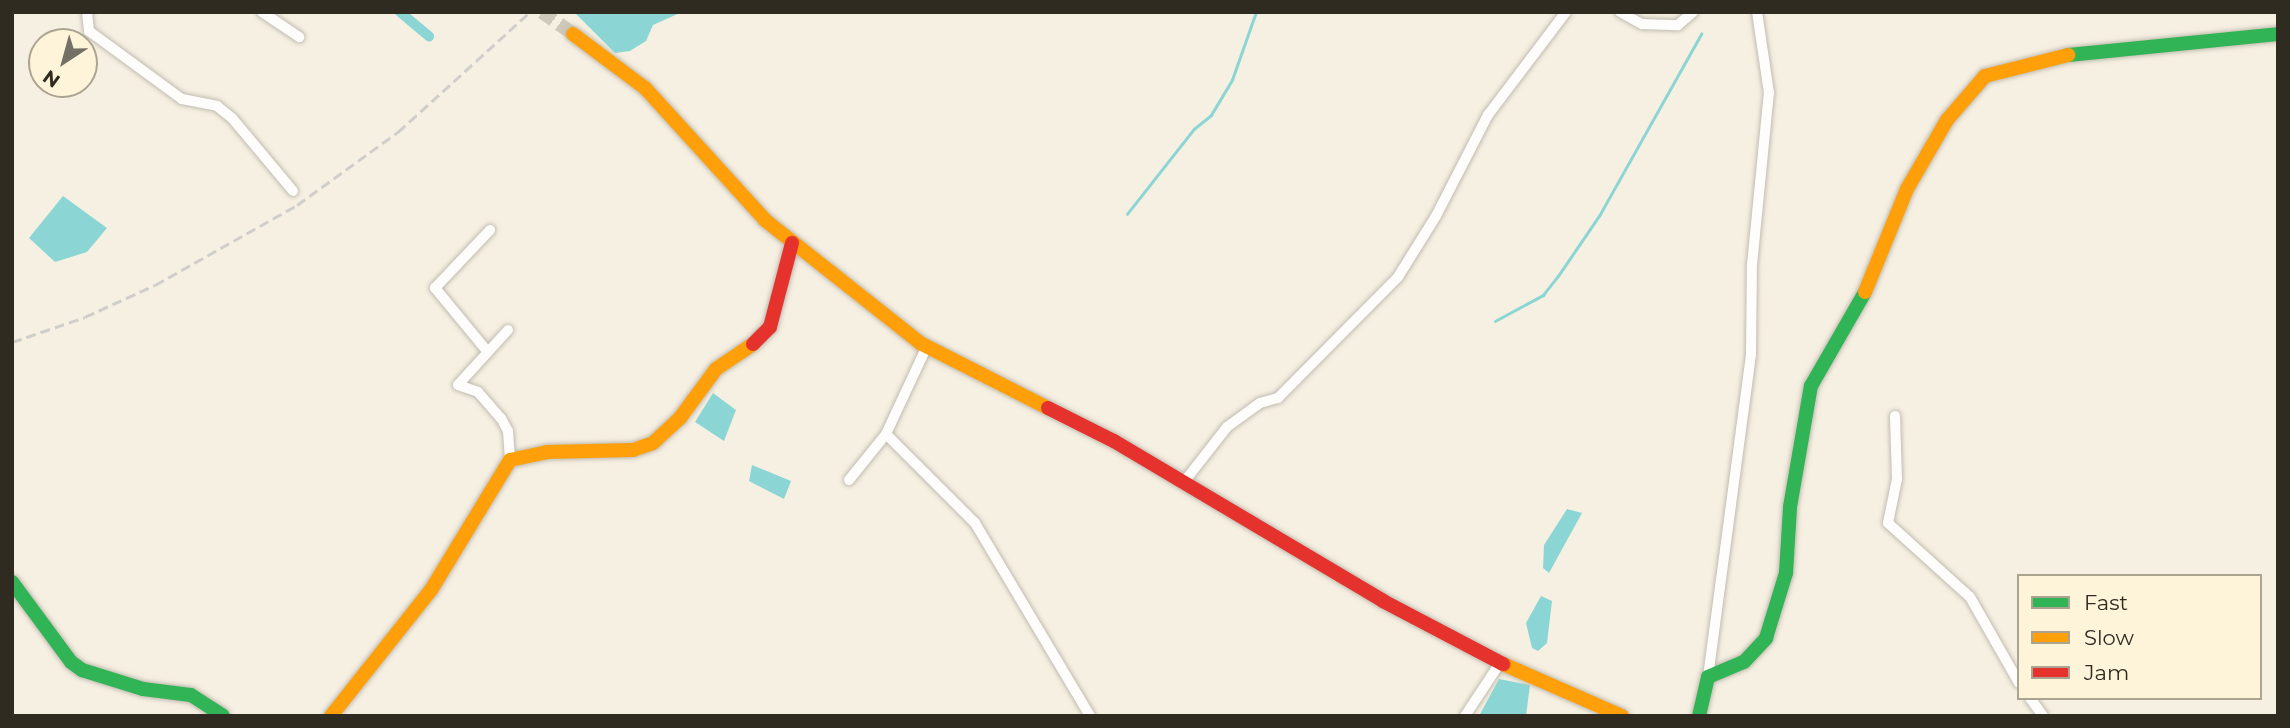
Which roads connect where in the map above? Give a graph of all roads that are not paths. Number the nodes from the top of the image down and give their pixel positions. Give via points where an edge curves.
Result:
1 (87, 12) edge
2 (262, 12) edge
3 (1566, 12) edge
4 (1620, 12) edge
5 (1693, 12) edge
6 (1757, 12) edge
7 (573, 34) tunnel mouth
8 (2278, 34) edge
9 (299, 37) dead end
10 (293, 191) dead end
11 (490, 230) dead end
12 (792, 243) junction
13 (508, 330) dead end
14 (928, 346) junction
15 (487, 351) junction
16 (1895, 416) dead end
17 (886, 434) junction
18 (510, 460) junction
19 (849, 480) dead end
20 (1184, 482) junction
21 (12, 582) edge
22 (1500, 663) junction
23 (1708, 677) junction
24 (2017, 679) edge
25 (2031, 700) edge
26 (223, 716) edge
27 (331, 716) edge
28 (1090, 716) edge
29 (1465, 716) edge
30 (1622, 716) edge
31 (1699, 716) edge
32 (2043, 716) edge

1 - 10 street via 89,32 182,99 218,106 232,118
2 - 9 street
3 - 20 street via 1481,128 1459,176 1398,277 1278,398 1260,404 1227,427
4 - 5 street via 1637,23 1678,25
6 - 23 street via 1769,93 1752,265 1751,354
7 - 12 street via 645,88
8 - 23 street via 2093,50 1985,76 1947,120 1907,189 1852,320 1811,386 1790,507 1786,573 1766,638 1744,662
11 - 15 street via 435,288
12 - 14 street
12 - 18 street via 770,327 716,369 680,418 653,443 634,450 555,452
13 - 15 street
14 - 17 street
14 - 20 street via 1114,440
15 - 18 street via 458,385 478,392 501,418 508,431
16 - 24 street via 1897,479 1888,523 1970,597
17 - 19 street
17 - 28 street via 981,532
18 - 27 street via 431,590
20 - 22 street via 1383,601
21 - 26 street via 71,662 82,670 143,689 191,695
22 - 29 street
22 - 30 street
23 - 31 street
25 - 32 street

